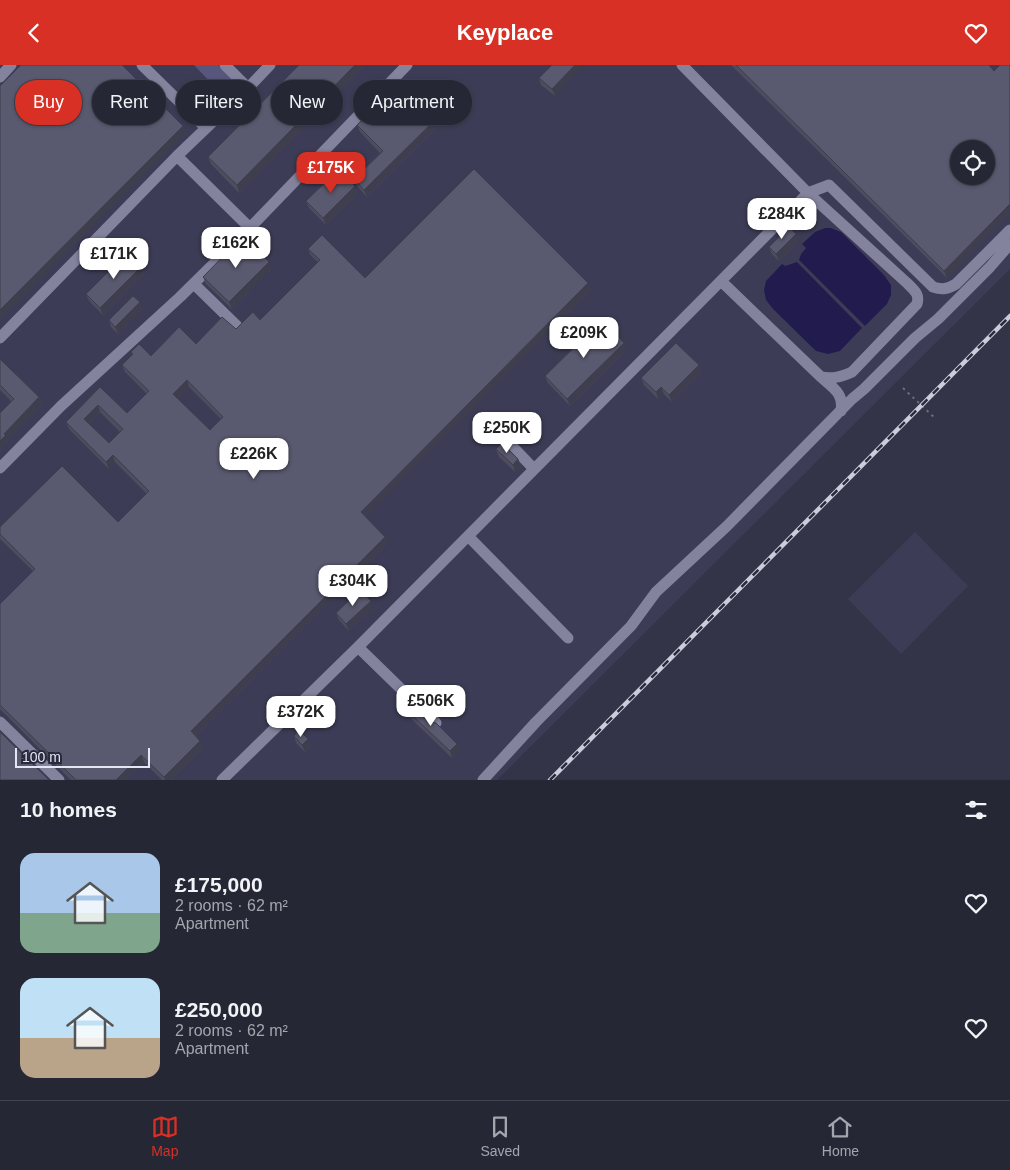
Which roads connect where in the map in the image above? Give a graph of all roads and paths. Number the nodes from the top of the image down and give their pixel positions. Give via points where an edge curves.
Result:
1 (11, 65) edge
2 (142, 65) edge
3 (225, 65) edge
4 (270, 65) edge
5 (407, 65) edge
6 (682, 65) edge
7 (0, 77) edge
8 (240, 80) edge
9 (256, 80) edge
10 (209, 125) edge
11 (206, 128) junction
12 (177, 156) junction
13 (808, 193) junction
14 (250, 228) junction
15 (1010, 230) edge
16 (1010, 244) edge
17 (721, 281) junction
18 (194, 284) junction
19 (237, 325) edge
20 (0, 338) edge
21 (821, 377) junction
22 (903, 388) dead end
23 (840, 411) junction
24 (936, 419) dead end
25 (487, 421) dead end
26 (0, 468) edge
27 (534, 469) junction
28 (468, 536) junction
29 (568, 638) dead end
30 (358, 647) junction
31 (0, 722) edge
32 (436, 723) edge
33 (59, 780) edge
34 (222, 780) edge
35 (483, 780) edge

1 - 7 lane
2 - 11 lane
3 - 8 lane
4 - 9 lane
5 - 14 lane
6 - 13 lane
10 - 11 lane
11 - 12 lane
12 - 14 lane
12 - 20 lane
13 - 15 lane via 829,185 938,289 950,288
13 - 17 lane
13 - 21 lane via 907,283 917,293 918,299 917,304 852,372 841,377
14 - 18 lane
16 - 23 lane via 938,319
17 - 21 lane
17 - 27 lane
18 - 19 lane
18 - 26 lane via 61,406
21 - 23 lane via 841,397
22 - 24 path
23 - 35 lane via 727,526 656,592 631,626
25 - 27 lane
27 - 28 lane
28 - 29 lane
28 - 30 lane
30 - 32 lane
30 - 34 lane
31 - 33 lane

